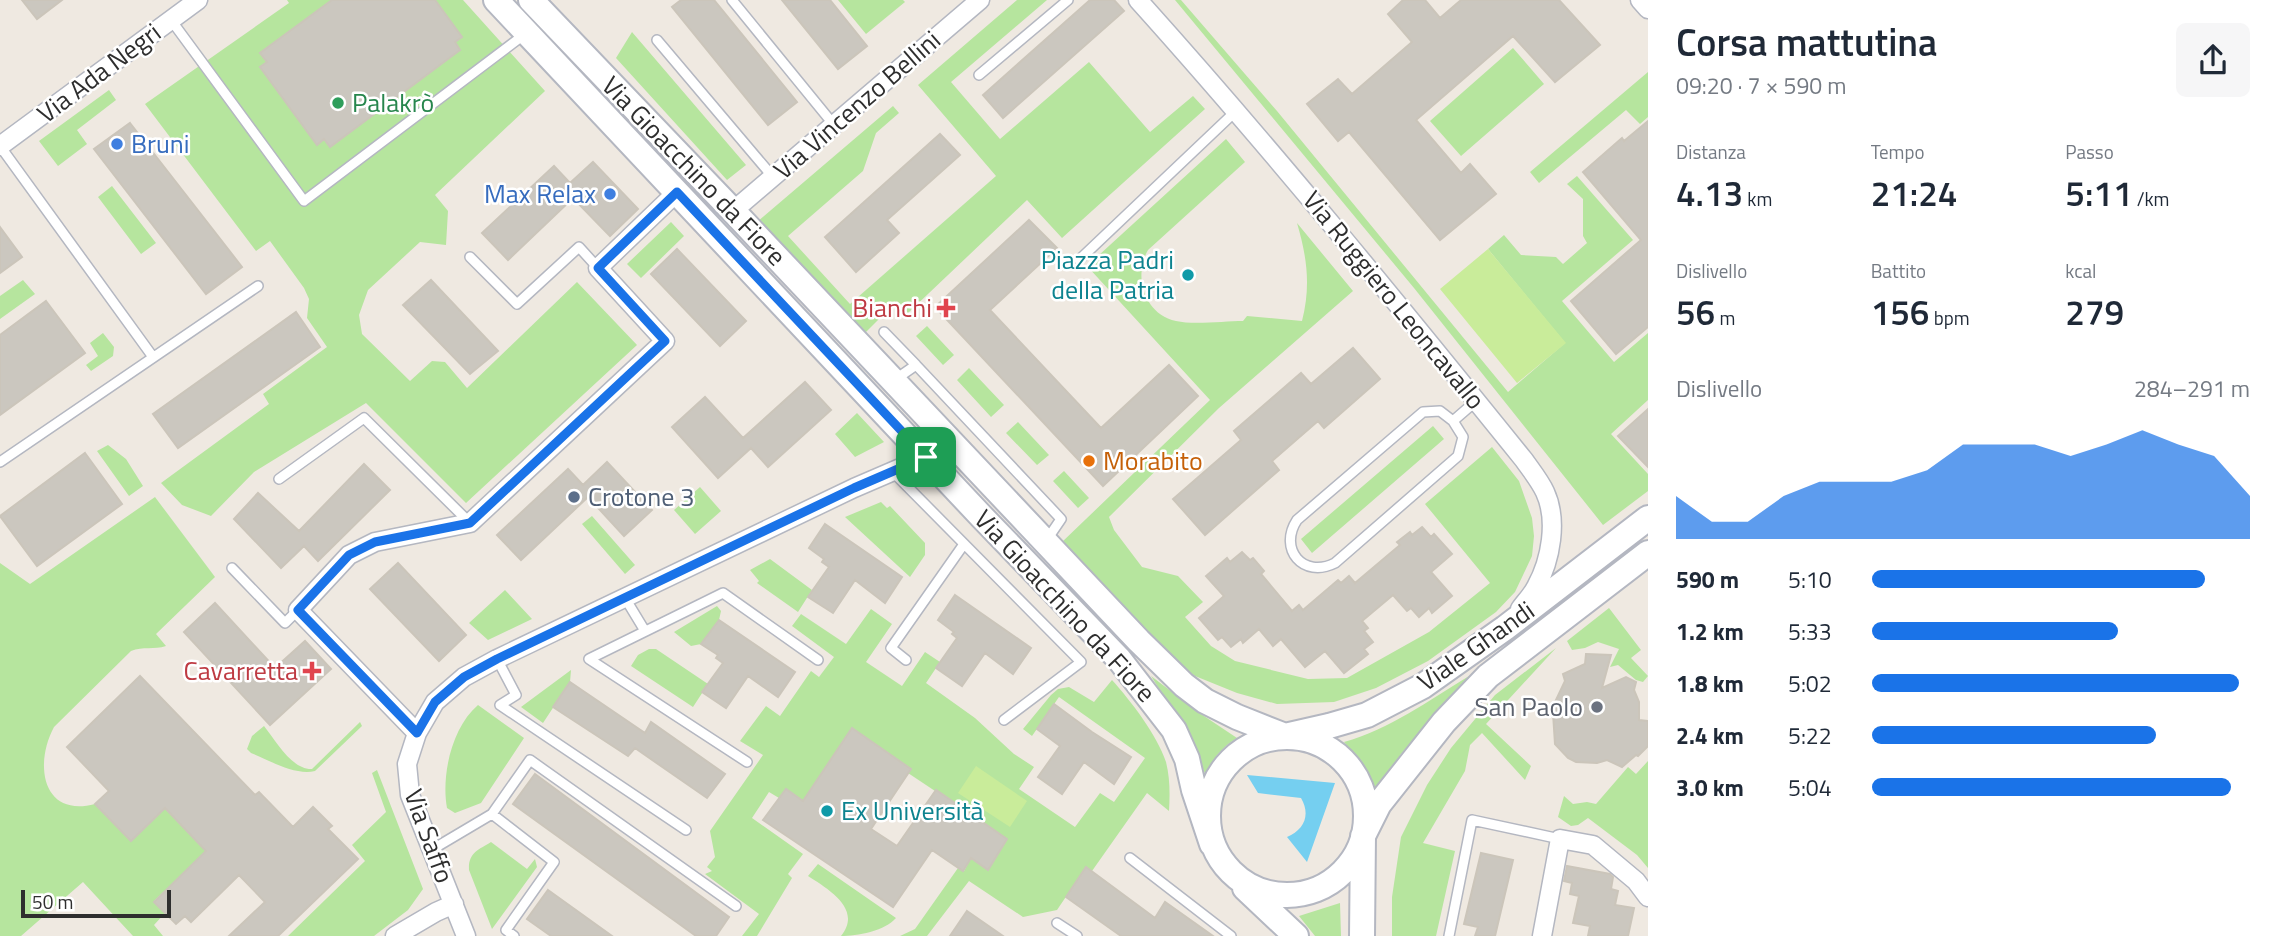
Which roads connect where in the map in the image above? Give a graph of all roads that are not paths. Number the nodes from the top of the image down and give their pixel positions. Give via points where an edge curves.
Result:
1 (198, 0) edge
2 (496, 0) edge
3 (531, 0) edge
4 (733, 0) edge
5 (980, 0) edge
6 (1068, 0) edge
7 (1138, 0) edge
8 (1640, 0) edge
9 (1648, 9) edge
10 (171, 20) junction
11 (527, 32) junction
12 (657, 40) dead end
13 (979, 75) dead end
14 (1237, 110) junction
15 (834, 125) junction
16 (0, 146) edge
17 (773, 177) junction
18 (677, 192) junction
19 (733, 211) junction
20 (470, 257) dead end
21 (1079, 260) dead end
22 (598, 268) junction
23 (258, 286) dead end
24 (884, 332) dead end
25 (153, 358) junction
26 (916, 365) junction
27 (893, 382) junction
28 (1476, 401) junction
29 (1453, 421) junction
30 (926, 457) junction
31 (0, 462) edge
32 (892, 471) junction
33 (279, 479) dead end
34 (1648, 518) edge
35 (470, 523) junction
36 (1045, 543) junction
37 (964, 544) junction
38 (1648, 553) edge
39 (232, 568) dead end
40 (625, 598) junction
41 (298, 610) junction
42 (1505, 628) junction
43 (645, 631) junction
44 (497, 659) junction
45 (818, 660) dead end
46 (906, 660) dead end
47 (1004, 720) dead end
48 (417, 733) junction
49 (1285, 736) junction
50 (747, 762) dead end
51 (492, 814) junction
52 (686, 831) dead end
53 (1363, 836) junction
54 (1560, 839) junction
55 (1212, 844) junction
56 (433, 849) junction
57 (1130, 858) dead end
58 (1233, 874) junction
59 (1648, 897) edge
60 (454, 904) junction
61 (736, 906) dead end
62 (1057, 923) dead end
63 (416, 930) edge
64 (510, 933) edge
65 (395, 936) edge
66 (466, 936) edge
67 (1077, 936) edge
68 (1231, 936) edge
69 (1296, 936) edge
70 (1362, 936) edge
71 (1449, 936) edge
72 (1542, 936) edge

1 - 10 street, Via Ada Negri
2 - 11 street, Via Gioacchino da Fiore
3 - 19 street, Via Gioacchino da Fiore
4 - 15 lane
5 - 15 street, Via Vincenzo Bellini
6 - 13 lane
7 - 14 street, Via Ruggiero Leoncavallo
8 - 9 street
10 - 11 lane via 304,201
10 - 16 street, Via Ada Negri
11 - 18 street, Via Gioacchino da Fiore
12 - 17 lane
14 - 21 lane
14 - 28 street, Via Ruggiero Leoncavallo
15 - 17 street, Via Vincenzo Bellini
16 - 25 lane
17 - 19 street, Via Vincenzo Bellini
18 - 22 street
18 - 30 street, Via Gioacchino da Fiore
19 - 27 street, Via Gioacchino da Fiore
20 - 22 lane via 517,304 579,247
22 - 35 street via 665,341
23 - 25 lane
24 - 26 lane
25 - 31 lane
26 - 27 lane
26 - 36 lane via 1061,519
27 - 36 street, Via Gioacchino da Fiore
28 - 29 lane
28 - 42 street, Via Ruggiero Leoncavallo via 1545,491 1552,515 1546,562 1536,587
29 - 29 lane via 1440,411 1423,412 1297,520 1290,537 1294,555 1317,568 1335,563 1458,456 1463,437
30 - 32 street, Via Saffo
30 - 55 street, Via Gioacchino da Fiore via 1119,659 1160,709 1187,759
32 - 37 lane
32 - 40 street, Via Saffo
33 - 35 lane via 364,418
34 - 42 street, Viale Ghandi
35 - 41 street via 375,542 349,555
36 - 49 street, Via Gioacchino da Fiore via 1184,685 1205,701
37 - 46 lane via 891,649
37 - 47 lane via 1081,662
38 - 53 street, Viale Ghandi via 1488,676 1378,804
39 - 41 lane via 285,623
40 - 43 lane
40 - 44 street, Via Saffo
41 - 48 street
42 - 49 street, Viale Ghandi via 1392,703 1367,715
43 - 45 lane via 723,593
43 - 50 lane via 589,659
44 - 48 street, Via Saffo via 464,677 435,702
44 - 52 lane via 516,695 500,705
48 - 56 street, Via Saffo via 407,764 410,795
49 - 53 street via 1326,746 1355,775 1366,815
49 - 55 street via 1260,741 1238,753 1221,771 1210,794
51 - 56 lane
51 - 61 lane via 530,760
51 - 64 lane via 554,862
53 - 58 street via 1354,858 1320,888 1274,894
53 - 70 street
54 - 59 street via 1594,845
54 - 71 lane via 1472,820
54 - 72 street
55 - 58 street
56 - 60 street, Via Saffo
57 - 68 lane
58 - 69 street
60 - 63 street
60 - 66 street, Via Saffo
62 - 67 lane
63 - 65 street

